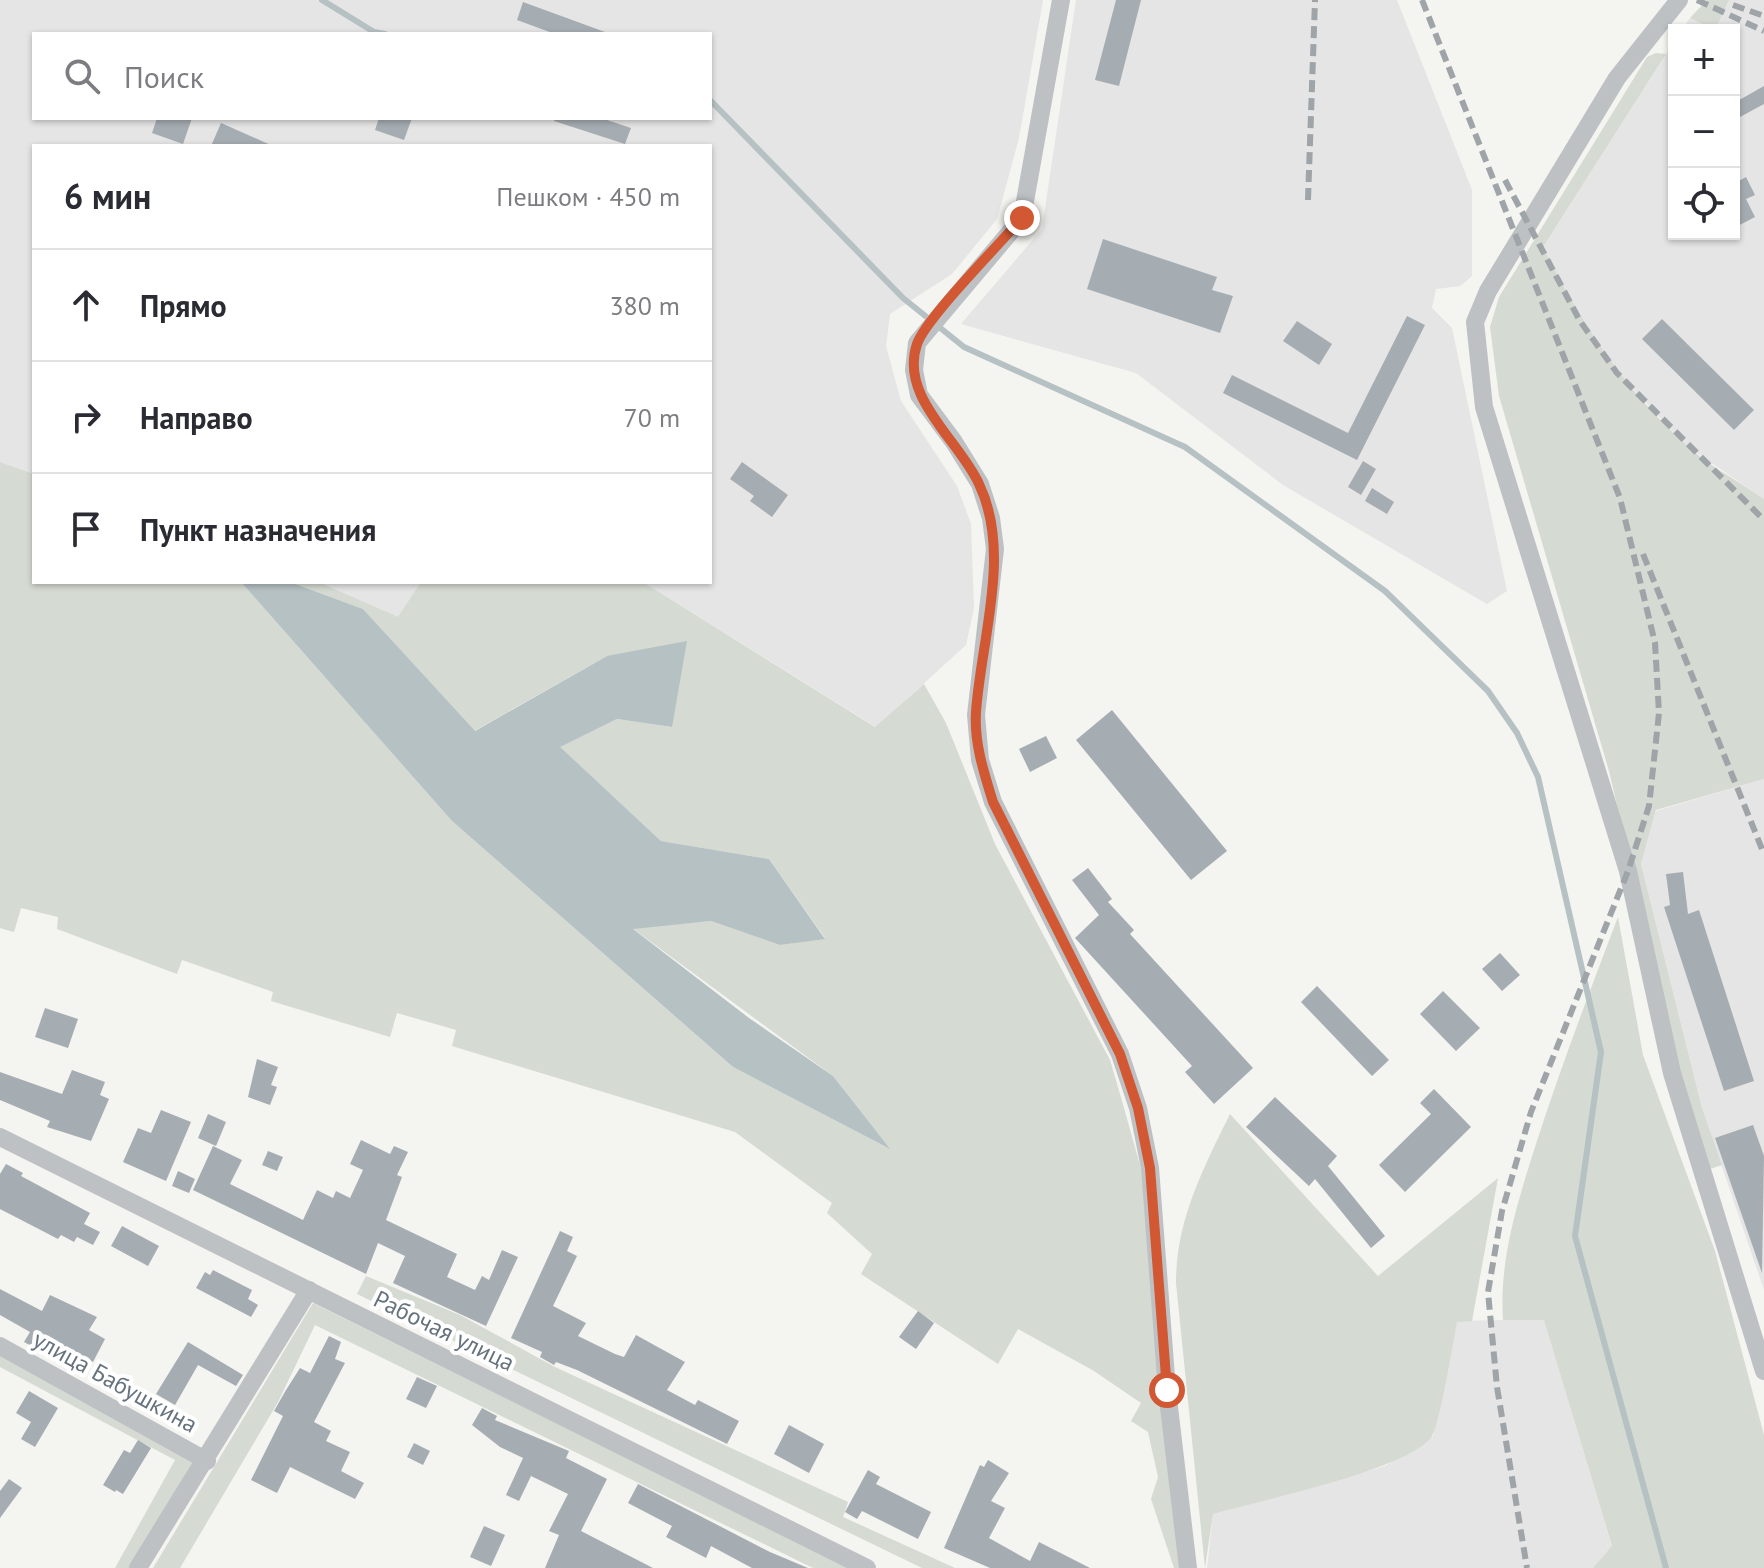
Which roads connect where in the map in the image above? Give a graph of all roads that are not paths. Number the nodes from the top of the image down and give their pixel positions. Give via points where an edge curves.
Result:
1 (1061, 0) edge
2 (1679, 0) edge
3 (0, 1137) edge
4 (309, 1290) junction
5 (0, 1346) edge
6 (1764, 1371) edge
7 (207, 1461) junction
8 (138, 1568) edge
9 (867, 1568) edge
10 (1188, 1568) edge

1 - 10 street via 1022,218 917,343 914,370 919,395 980,484 991,518 995,549 976,715 980,760 993,802 1120,1054 1138,1108 1150,1168 1167,1390
2 - 6 street via 1617,78 1488,291 1475,322 1476,352 1484,407 1628,871 1672,1073
3 - 4 street, Рабочая улица
4 - 7 street, улица Бабушкина
4 - 9 street, Рабочая улица
5 - 7 street, улица Бабушкина
7 - 8 street, улица Бабушкина

